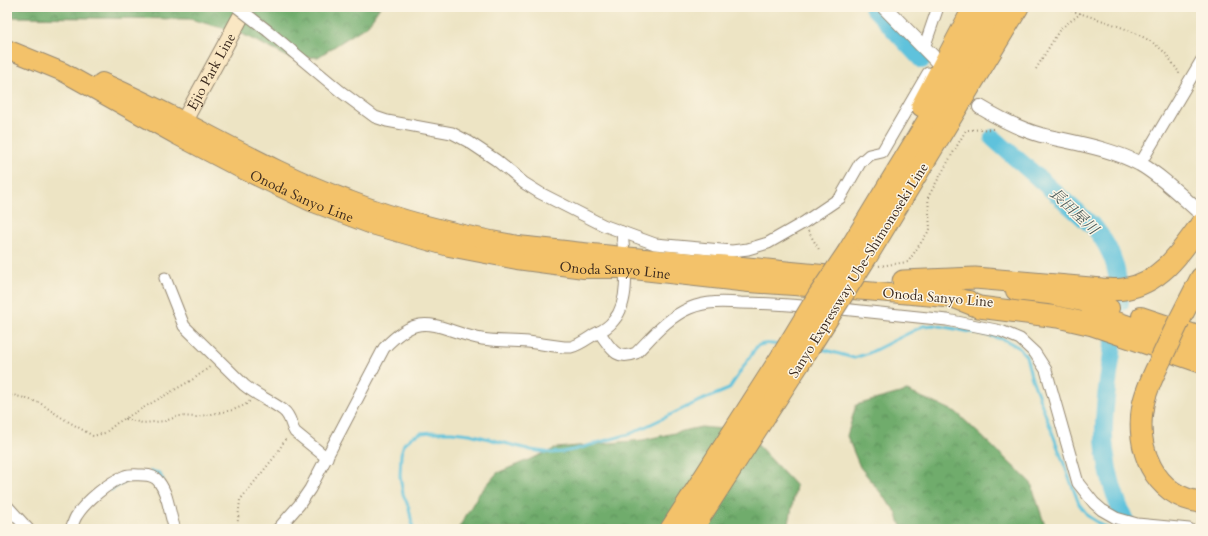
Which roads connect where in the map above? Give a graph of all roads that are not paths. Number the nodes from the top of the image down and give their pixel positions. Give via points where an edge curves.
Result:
1 (237, 7) edge
2 (246, 7) edge
3 (884, 7) edge
4 (938, 7) edge
5 (974, 7) edge
6 (997, 7) edge
7 (1018, 7) edge
8 (1028, 7) edge
9 (924, 48) junction
10 (7, 49) edge
11 (936, 60) joint
12 (1201, 61) edge
13 (978, 75) junction
14 (980, 108) dead end
15 (180, 128) junction
16 (1140, 164) junction
17 (1199, 217) edge
18 (622, 232) junction
19 (859, 256) junction
20 (625, 263) junction
21 (164, 278) dead end
22 (1201, 278) edge
23 (903, 281) junction
24 (956, 298) junction
25 (1201, 298) edge
26 (1189, 327) edge
27 (599, 332) junction
28 (1201, 350) edge
29 (1165, 360) junction
30 (790, 361) junction
31 (1201, 362) edge
32 (327, 458) junction
33 (1201, 492) edge
34 (1201, 502) edge
35 (7, 506) edge
36 (1139, 526) edge
37 (28, 529) edge
38 (71, 529) edge
39 (174, 529) edge
40 (278, 529) edge
41 (671, 529) edge
42 (692, 529) edge
43 (1190, 529) edge

1 - 18 street, bridge via 375,117 452,133 496,160 540,193
2 - 15 main road, Ejio Park Line
3 - 9 street
4 - 9 street
5 - 19 highway via 918,112
6 - 19 highway, Sanyo Expressway Ube-Shimonoseki Line
7 - 13 highway, Sanyo Expressway Ube-Shimonoseki Line
8 - 13 highway
9 - 11 street
10 - 15 main road, Onoda Sanyo Line via 63,72
11 - 18 street via 882,152 869,155 860,163 840,198 768,243 732,251 655,244
12 - 16 street
13 - 19 highway, Sanyo Expressway Ube-Shimonoseki Line
14 - 16 street via 1009,124 1108,151
15 - 20 main road, Onoda Sanyo Line via 239,168 372,225 449,247 517,260 584,269
16 - 17 street via 1159,177
17 - 23 highway via 1178,256 1163,271 1143,283 1123,289 974,278
18 - 20 street
19 - 30 highway, Sanyo Expressway Ube-Shimonoseki Line, bridge
19 - 30 highway, Sanyo Expressway Ube-Shimonoseki Line, bridge via 819,295
20 - 23 main road, Onoda Sanyo Line via 717,264
20 - 24 main road, Onoda Sanyo Line via 749,283
20 - 27 street via 623,306 614,320
21 - 32 street via 184,326 234,376 254,393 284,411 291,421 292,428
22 - 26 highway
23 - 26 main road, Onoda Sanyo Line via 1050,295
24 - 28 main road, Onoda Sanyo Line via 1086,314 1120,322
24 - 31 highway via 979,307 1058,317 1093,325
25 - 26 highway
26 - 29 highway, bridge
27 - 32 street via 570,347 478,338 426,324 404,330 384,348
27 - 36 street via 615,353 628,356 636,353 681,313 696,306 719,302 858,310 947,320 1010,334 1030,348 1046,370 1078,483 1102,510
29 - 33 highway via 1152,407 1151,436 1154,451 1160,463 1175,480 1185,487
29 - 34 highway via 1146,394 1143,406 1140,433 1144,451 1152,470 1169,489
30 - 41 highway, Sanyo Expressway Ube-Shimonoseki Line
30 - 42 highway, Sanyo Expressway Ube-Shimonoseki Line
32 - 40 street via 299,505
35 - 37 street
36 - 43 street
38 - 39 street via 85,504 101,490 132,474 154,477 160,482

